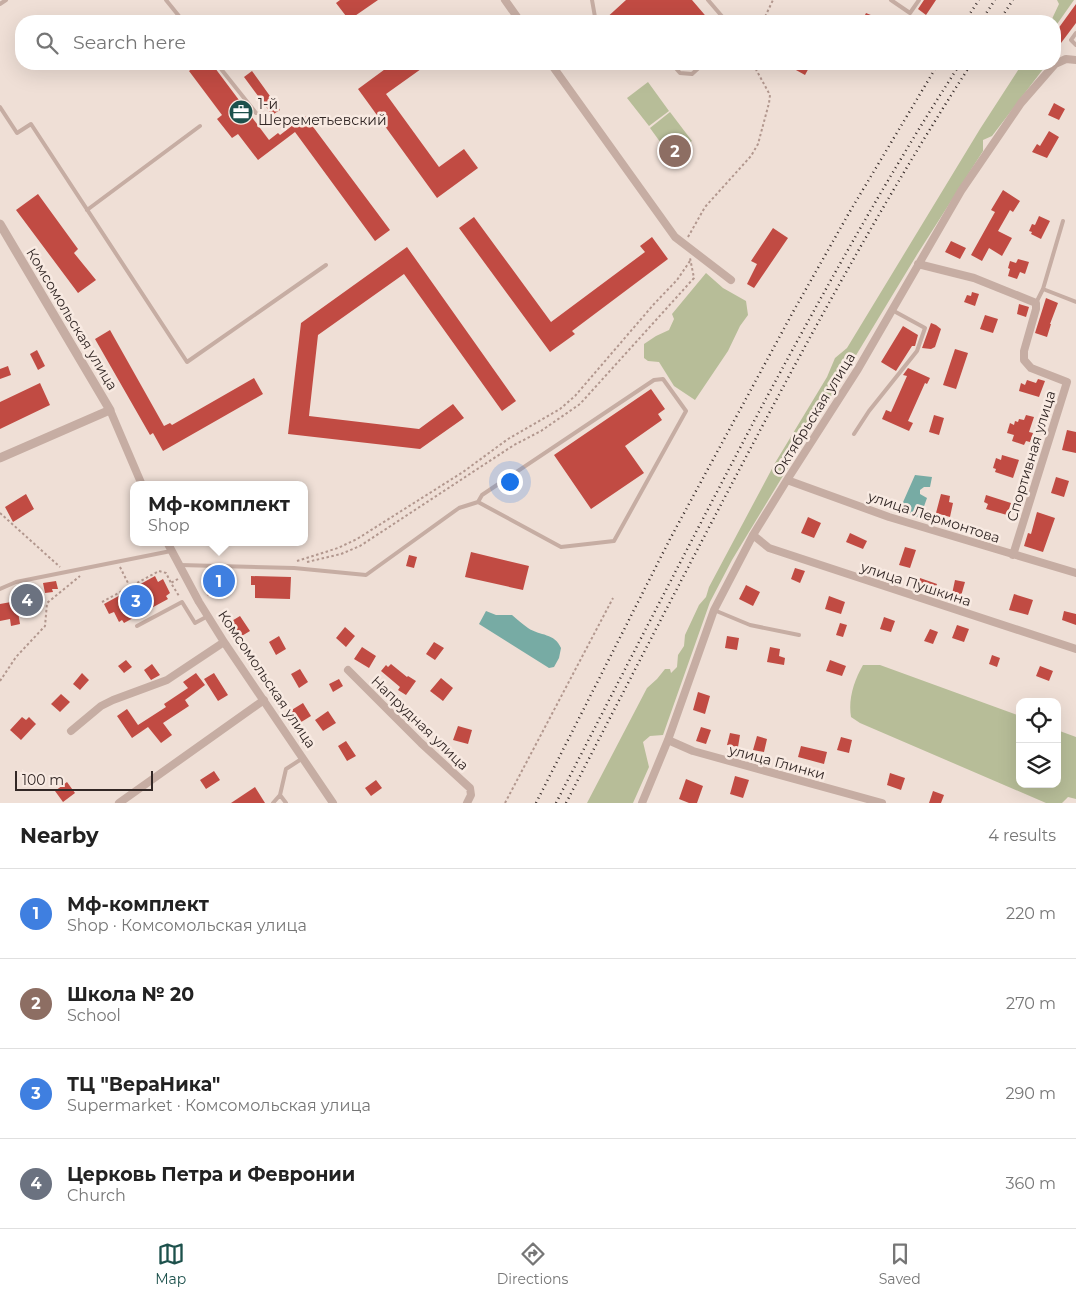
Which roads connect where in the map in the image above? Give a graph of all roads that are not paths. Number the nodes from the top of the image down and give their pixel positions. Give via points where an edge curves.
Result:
1 (6, 0) edge
2 (166, 0) edge
3 (505, 0) edge
4 (592, 0) edge
5 (708, 0) edge
6 (891, 0) edge
7 (919, 0) edge
8 (0, 4) edge
9 (178, 15) edge
10 (516, 15) edge
11 (595, 15) edge
12 (721, 15) edge
13 (1076, 33) edge
14 (1076, 44) edge
15 (1076, 60) edge
16 (1061, 61) edge
17 (222, 70) edge
18 (555, 70) edge
19 (677, 70) edge
20 (696, 70) edge
21 (1050, 70) edge
22 (0, 107) edge
23 (256, 113) dead end
24 (200, 126) dead end
25 (87, 210) junction
26 (1062, 221) dead end
27 (0, 224) edge
28 (918, 264) junction
29 (326, 265) dead end
30 (731, 280) dead end
31 (1042, 289) junction
32 (1076, 302) edge
33 (1036, 303) junction
34 (892, 310) junction
35 (110, 410) junction
36 (854, 434) dead end
37 (0, 458) edge
38 (787, 480) junction
39 (140, 481) edge
40 (478, 502) junction
41 (753, 536) junction
42 (169, 546) edge
43 (171, 551) junction
44 (1013, 555) junction
45 (178, 565) junction
46 (1076, 573) edge
47 (0, 588) edge
48 (714, 610) junction
49 (208, 616) junction
50 (138, 626) dead end
51 (800, 634) dead end
52 (224, 642) junction
53 (1076, 649) edge
54 (348, 670) dead end
55 (264, 700) junction
56 (71, 730) dead end
57 (668, 740) junction
58 (303, 758) junction
59 (280, 795) junction
60 (119, 803) edge
61 (273, 803) edge
62 (286, 803) edge
63 (333, 803) edge
64 (467, 803) edge
65 (642, 803) edge
66 (882, 803) edge

1 - 8 lane
2 - 9 lane
3 - 10 street
4 - 11 lane
5 - 12 lane
6 - 7 lane via 910,13
13 - 14 lane via 1071,40
15 - 16 street, Октябрьская улица
17 - 23 lane
18 - 30 street via 675,237
19 - 20 lane via 692,74
21 - 28 street, Октябрьская улица via 1021,103 988,151
22 - 25 lane via 17,133 31,124
24 - 25 lane
25 - 29 lane via 187,362
26 - 31 lane
27 - 35 street, Комсомольская улица
28 - 33 street via 974,278
28 - 34 street, Октябрьская улица
31 - 32 lane
31 - 33 lane
33 - 44 street, Спортивная улица via 1024,360 1030,368 1067,382
34 - 36 lane via 925,328 917,351
34 - 38 street, Октябрьская улица
35 - 37 street
35 - 39 street, Комсомольская улица
38 - 41 street, Октябрьская улица
38 - 44 street, улица Лермонтова via 888,517
40 - 40 lane via 561,547 614,541 686,411 663,379 654,380 482,495
40 - 45 lane via 459,508 366,575 294,568
41 - 48 street, Октябрьская улица
41 - 53 street, улица Пушкина via 769,548
42 - 43 street, Комсомольская улица
43 - 45 street, Комсомольская улица
43 - 47 lane
44 - 46 street, улица Лермонтова
45 - 49 street, Комсомольская улица
48 - 51 lane via 750,624
48 - 57 street, Октябрьская улица
49 - 50 lane via 195,623 182,602
49 - 52 street, Комсомольская улица
52 - 55 street, Комсомольская улица
52 - 56 street via 166,680 101,706
54 - 64 street, Напрудная улица via 470,788
55 - 58 street, Комсомольская улица
55 - 60 street
57 - 65 street, Октябрьская улица
57 - 66 street, улица Глинки via 693,751
58 - 59 lane via 286,769
58 - 63 street, Комсомольская улица
59 - 61 lane
59 - 62 lane

